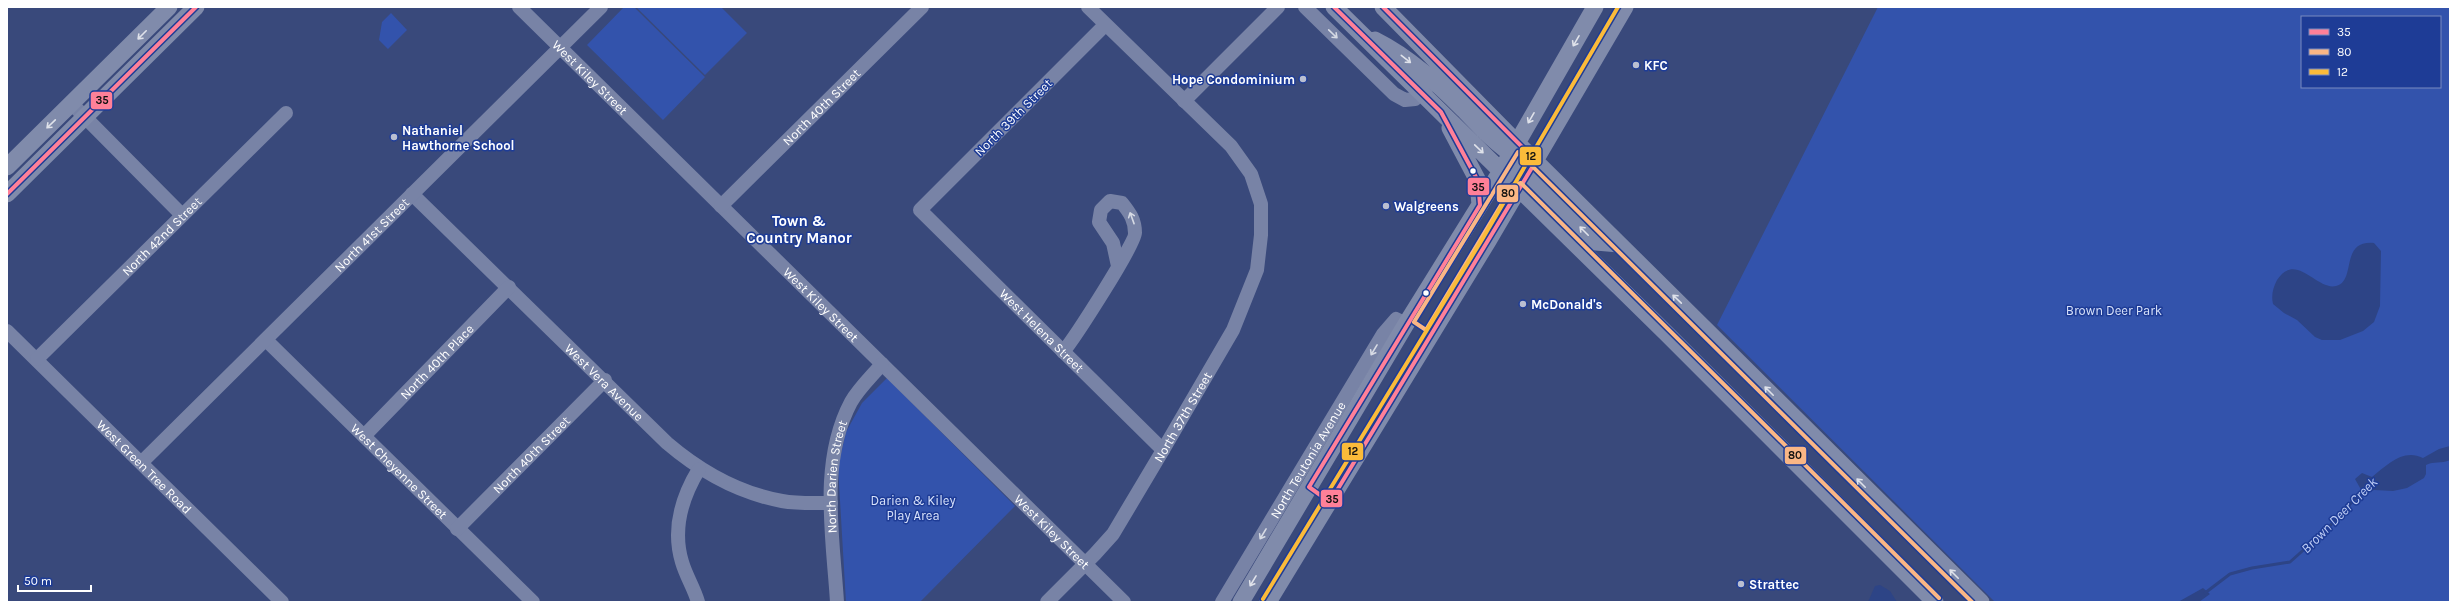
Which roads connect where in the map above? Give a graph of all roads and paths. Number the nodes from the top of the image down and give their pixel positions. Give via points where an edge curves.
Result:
1 (170, 7) edge
2 (196, 7) edge
3 (519, 7) edge
4 (601, 7) edge
5 (922, 7) edge
6 (1088, 7) edge
7 (1278, 7) edge
8 (1305, 7) edge
9 (1334, 7) edge
10 (1383, 7) edge
11 (1596, 7) edge
12 (1625, 7) edge
13 (1105, 24) junction
14 (1360, 33) junction
15 (561, 48) junction
16 (1438, 73) junction
17 (1416, 97) junction
18 (1184, 101) junction
19 (72, 104) junction
20 (1441, 112) junction
21 (286, 113) dead end
22 (85, 117) junction
23 (1513, 148) junction
24 (1536, 161) junction
25 (7, 167) edge
26 (1501, 171) junction
27 (1522, 183) junction
28 (7, 194) edge
29 (412, 194) junction
30 (1480, 205) junction
31 (721, 206) junction
32 (920, 210) joint
33 (182, 215) junction
34 (1618, 244) junction
35 (1118, 266) dead end
36 (509, 287) junction
37 (1401, 321) junction
38 (7, 331) edge
39 (266, 340) junction
40 (1063, 352) junction
41 (37, 359) junction
42 (882, 364) junction
43 (604, 380) junction
44 (364, 436) junction
45 (1163, 450) junction
46 (142, 462) junction
47 (699, 469) junction
48 (831, 503) junction
49 (458, 529) junction
50 (1085, 564) junction
51 (282, 602) edge
52 (533, 602) edge
53 (698, 602) edge
54 (837, 602) edge
55 (1047, 602) edge
56 (1124, 602) edge
57 (1222, 602) edge
58 (1241, 602) edge
59 (1268, 602) edge
60 (1935, 602) edge
61 (1981, 602) edge

1 -> 19 main road
2 - 22 main road
3 - 15 street, West Kiley Street
4 - 15 street, North 41st Street
5 - 31 street, North 40th Street
6 - 13 street, North 37th Street
7 - 18 street
8 -> 17 street via 1394,94
9 - 14 main road
10 - 16 main road
11 -> 23 main road, North Teutonia Avenue
12 - 24 main road
13 - 18 street, North 37th Street
13 - 32 street, North 39th Street
14 -> 16 main road
14 - 17 main road
15 - 29 street, North 41st Street
15 - 31 street, West Kiley Street
16 - 17 street
16 - 23 main road via 1494,141
17 - 20 main road
18 - 45 street, North 37th Street via 1231,146 1251,174 1261,204 1261,235 1256,273 1233,330
19 - 22 street
19 -> 25 main road
20 -> 26 main road
20 - 30 main road via 1478,181
21 - 33 street, North 42nd Street
22 - 28 main road
22 - 33 street
23 - 24 main road via 1522,160
23 - 26 main road, North Teutonia Avenue
24 - 27 main road
24 - 34 main road
26 - 27 main road
26 - 30 main road, North Teutonia Avenue
34 -> 27 main road via 1596,242 1540,187
27 - 59 main road
27 - 60 main road
29 - 36 street, West Vera Avenue
29 - 39 street, North 41st Street
30 - 37 main road, North Teutonia Avenue
31 - 42 street, West Kiley Street
32 - 40 street, West Helena Street
33 - 41 street, North 42nd Street
61 -> 34 main road
35 - 40 street
36 - 43 street, West Vera Avenue
36 - 44 street, North 40th Place
37 -> 57 street, North Teutonia Avenue via 1379,341
37 -> 58 main road, North Teutonia Avenue
38 - 41 street, West Green Tree Road
39 - 44 street, West Cheyenne Street
39 - 46 street, North 41st Street
40 - 45 street, West Helena Street
41 - 46 street, West Green Tree Road
42 - 48 street, North Darien Street via 852,402 833,452
42 - 50 street, West Kiley Street
43 - 47 street, West Vera Avenue via 667,443
43 - 49 street, North 40th Street
44 - 49 street, West Cheyenne Street
45 - 50 street, North 37th Street via 1113,534
46 - 51 street, West Green Tree Road
47 - 48 street, West Vera Avenue via 742,491 784,502
47 - 53 street via 681,507 678,539 682,563
48 - 54 street, North Darien Street
49 - 52 street, West Cheyenne Street
50 - 55 street, North 37th Street
50 - 56 street, West Kiley Street

